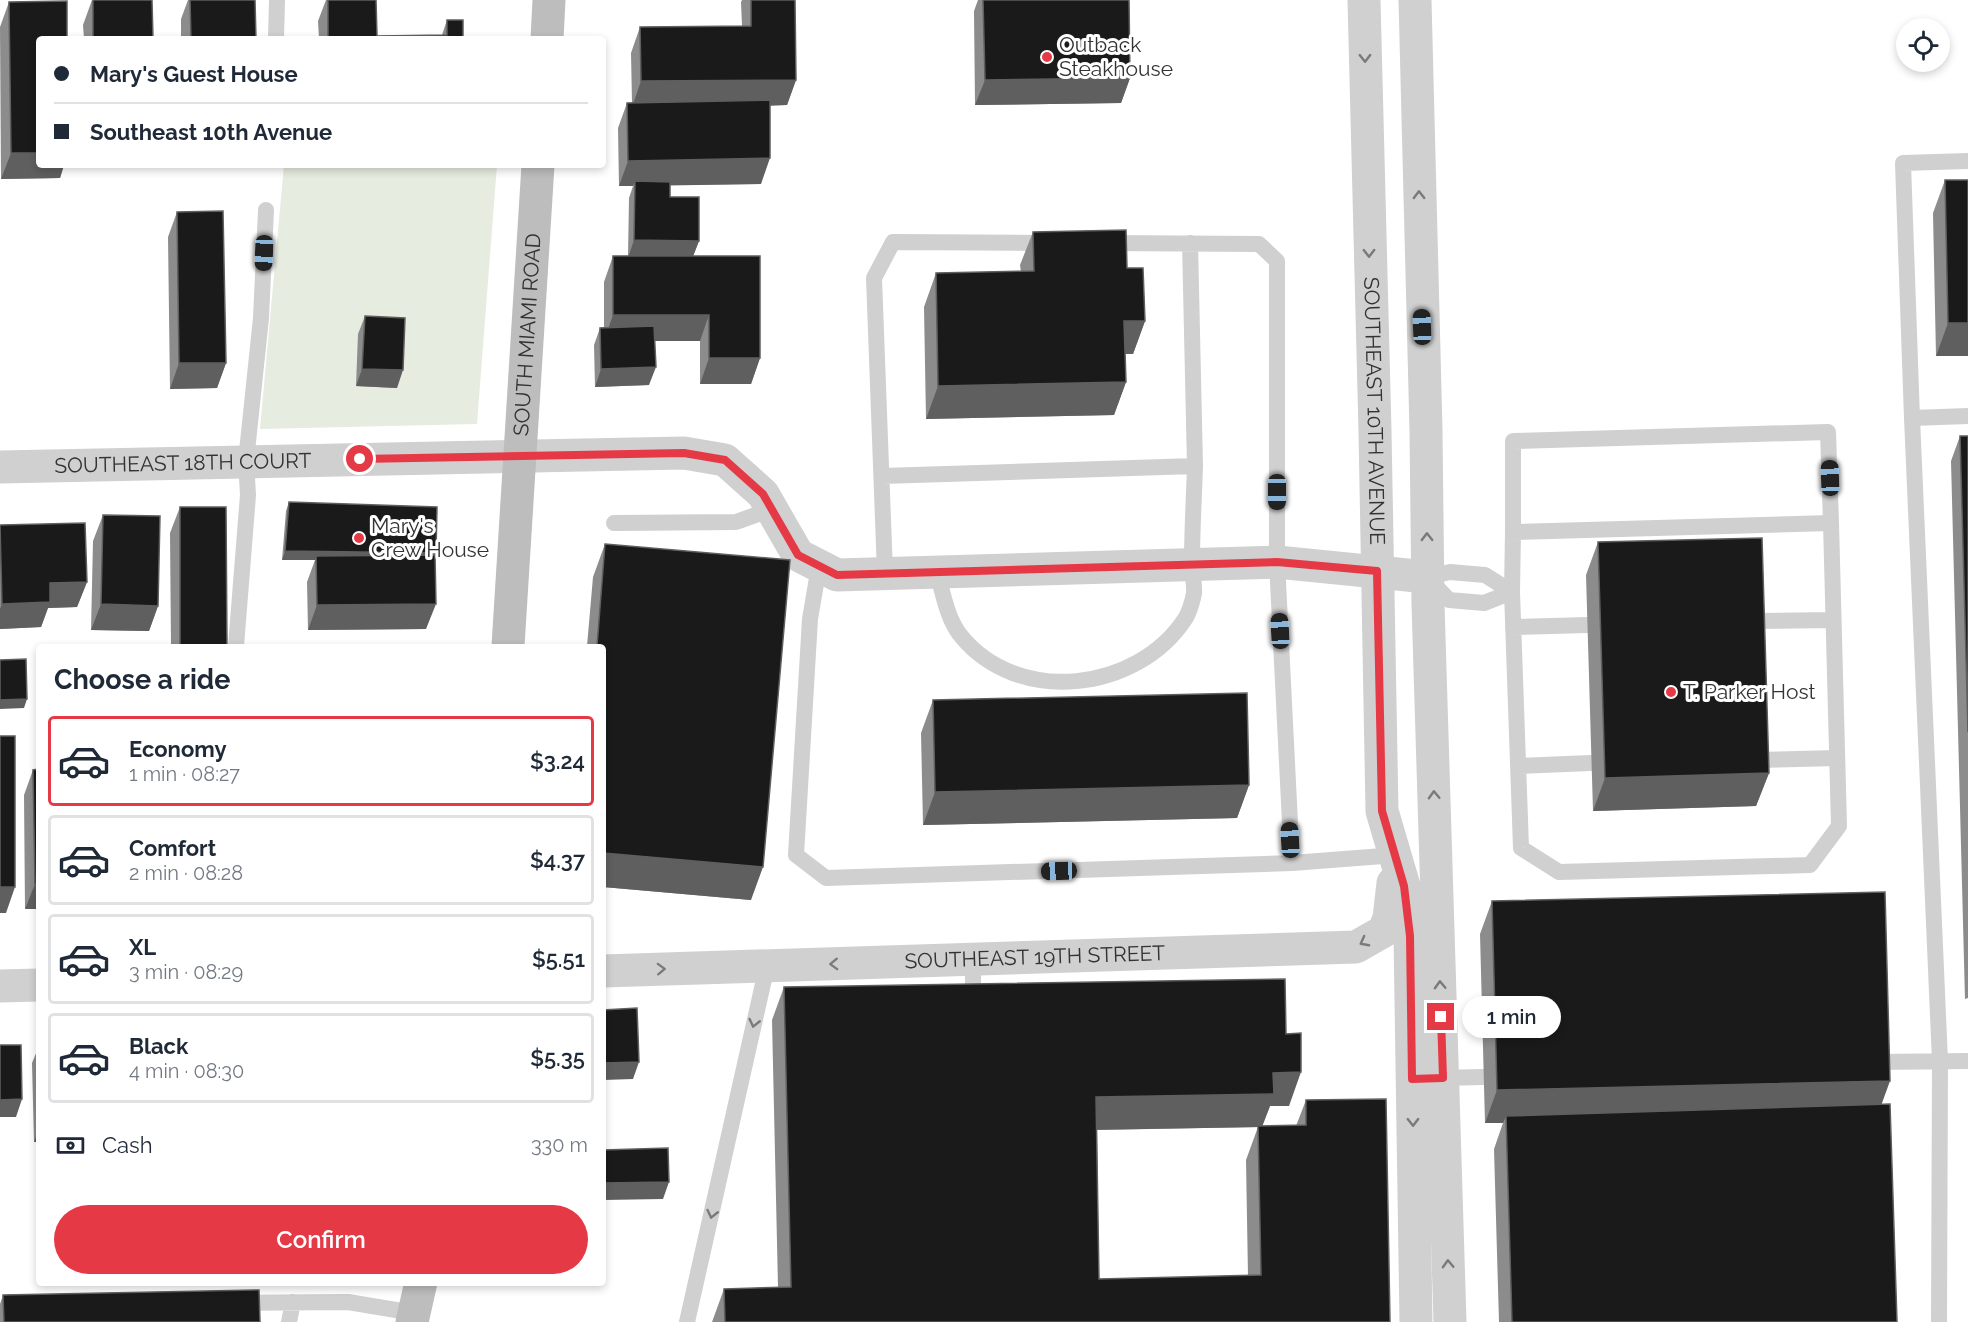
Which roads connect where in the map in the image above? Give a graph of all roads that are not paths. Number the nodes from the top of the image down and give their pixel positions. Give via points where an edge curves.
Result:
1 (277, 0) edge
2 (549, 0) edge
3 (1364, 0) edge
4 (1415, 0) edge
5 (276, 36) edge
6 (547, 36) edge
7 (1968, 161) edge
8 (538, 168) edge
9 (266, 210) dead end
10 (1190, 243) junction
11 (1372, 326) junction
12 (1422, 327) junction
13 (1968, 416) edge
14 (1912, 418) junction
15 (519, 456) junction
16 (246, 461) junction
17 (1195, 466) junction
18 (0, 467) edge
19 (882, 476) junction
20 (772, 509) junction
21 (614, 523) dead end
22 (1831, 523) junction
23 (1514, 532) junction
24 (1277, 562) junction
25 (1191, 564) junction
26 (819, 566) junction
27 (1377, 571) junction
28 (937, 572) junction
29 (885, 573) junction
30 (1427, 577) junction
31 (1512, 592) junction
32 (1833, 620) junction
33 (1751, 621) edge
34 (1588, 625) dead end
35 (1514, 627) junction
36 (236, 644) edge
37 (508, 644) edge
38 (1837, 758) junction
39 (1755, 759) edge
40 (1592, 763) dead end
41 (1518, 766) junction
42 (1396, 855) junction
43 (1292, 863) junction
44 (973, 960) junction
45 (767, 966) junction
46 (606, 971) edge
47 (36, 985) edge
48 (0, 986) edge
49 (973, 1018) edge
50 (1877, 1062) edge
51 (1940, 1062) junction
52 (1968, 1062) edge
53 (1484, 1077) dead end
54 (1427, 1078) junction
55 (292, 1302) junction
56 (222, 1303) edge
57 (415, 1306) edge
58 (289, 1322) edge
59 (687, 1322) edge
60 (1416, 1322) edge
61 (1450, 1322) edge
62 (1939, 1322) edge

1 - 5 lane
2 - 6 street
3 -> 11 street, SOUTHEAST 10TH AVENUE
12 -> 4 street, SOUTHEAST 10TH AVENUE
7 - 14 lane via 1903,163
8 - 15 street, SOUTH MIAMI ROAD
9 - 16 lane via 261,318
10 - 17 lane
10 - 19 lane via 893,242 874,278
10 - 24 lane via 1259,244 1277,261
11 - 12 street
11 - 27 street, SOUTHEAST 10TH AVENUE
30 -> 12 street, SOUTHEAST 10TH AVENUE
13 - 14 lane
14 - 51 lane
15 - 16 street, SOUTHEAST 18TH COURT
15 - 20 street, SOUTHEAST 18TH COURT via 684,453 725,460 763,494
15 - 37 street, SOUTH MIAMI ROAD
16 - 18 street, SOUTHEAST 18TH COURT
16 - 36 lane via 248,495
17 - 19 lane
17 - 25 lane
19 - 29 lane
20 - 21 lane via 736,522
20 - 26 street, SOUTHEAST 18TH COURT via 798,555
22 - 23 lane
22 - 23 lane via 1828,432 1513,441
22 - 32 lane
23 - 31 lane
24 - 25 street, SOUTHEAST 18TH COURT
24 - 27 street, SOUTHEAST 18TH COURT
24 - 43 lane
25 - 28 street, SOUTHEAST 18TH COURT
25 - 28 lane via 1194,593 1186,617 1161,648 1117,673 1088,681 1036,681 1012,673 981,655 960,635 946,606
26 - 29 street, SOUTHEAST 18TH COURT via 837,575
26 - 43 lane via 810,619 796,855 826,878
27 - 30 street, SOUTHEAST 18TH COURT
27 - 42 street, SOUTHEAST 10TH AVENUE via 1382,811
28 - 29 street, SOUTHEAST 18TH COURT
30 - 31 lane via 1450,572 1485,575
30 - 31 lane via 1449,600 1484,603
54 -> 30 street, SOUTHEAST 10TH AVENUE
31 - 35 lane
32 - 33 lane
32 - 38 lane
34 - 35 lane
35 - 41 lane
38 - 39 lane
38 - 41 lane via 1839,826 1810,865 1559,872 1521,848
40 - 41 lane
42 - 43 lane
42 -> 44 street, SOUTHEAST 19TH STREET via 1384,931 1356,947
42 - 54 street, SOUTHEAST 10TH AVENUE via 1404,886
44 -> 45 street, SOUTHEAST 19TH STREET via 878,968
44 - 49 lane
46 -> 45 street, SOUTHEAST 19TH STREET
45 -> 59 lane
47 - 48 street
50 - 51 lane
51 - 52 lane
51 - 62 lane
53 - 54 lane
54 -> 60 street, SOUTHEAST 10TH AVENUE
61 -> 54 street, SOUTHEAST 10TH AVENUE
55 - 56 lane
55 - 57 lane
55 - 58 lane

